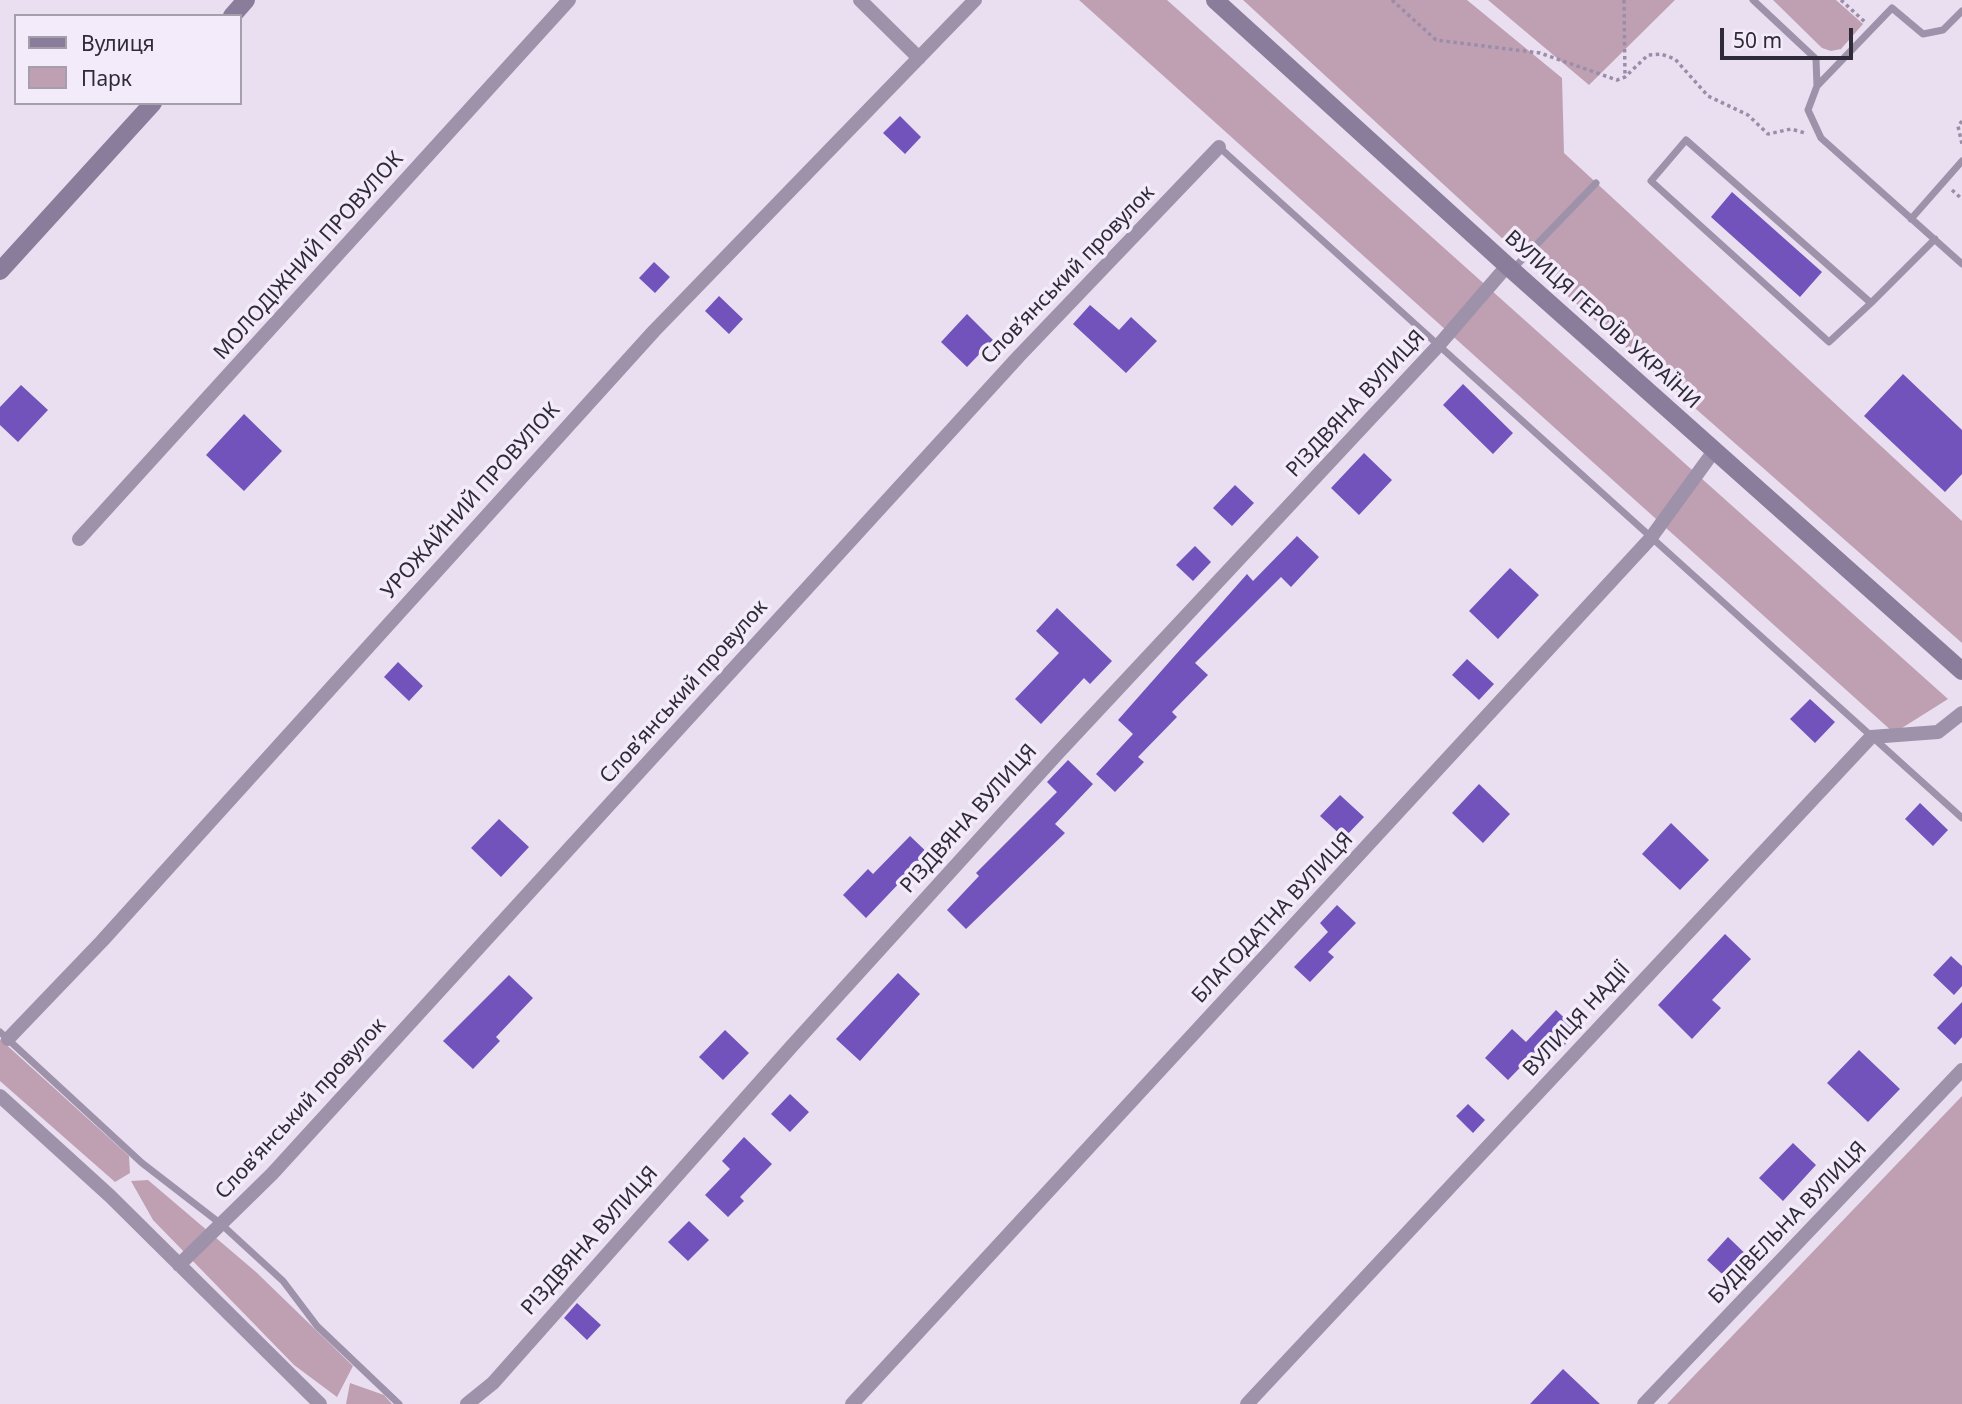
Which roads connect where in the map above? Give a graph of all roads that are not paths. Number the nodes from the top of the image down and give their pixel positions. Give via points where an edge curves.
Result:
1 (246, 0) edge
2 (569, 0) edge
3 (860, 0) edge
4 (975, 0) edge
5 (1215, 0) edge
6 (1753, 0) edge
7 (1962, 11) edge
8 (234, 14) edge
9 (919, 58) junction
10 (1817, 86) junction
11 (151, 105) edge
12 (1219, 147) joint
13 (1962, 161) edge
14 (1596, 183) dead end
15 (1911, 219) junction
16 (1935, 239) junction
17 (1962, 264) edge
18 (1509, 268) junction
19 (0, 271) edge
20 (1871, 303) junction
21 (1438, 346) junction
22 (1714, 451) junction
23 (79, 539) dead end
24 (1650, 539) junction
25 (1962, 671) edge
26 (1962, 713) edge
27 (1871, 737) junction
28 (1962, 818) edge
29 (4, 1036) edge
30 (1962, 1070) edge
31 (0, 1096) edge
32 (221, 1224) junction
33 (179, 1265) junction
34 (320, 1404) edge
35 (399, 1404) edge
36 (467, 1404) edge
37 (852, 1404) edge
38 (1247, 1404) edge
39 (1644, 1404) edge

1 - 8 main road
2 - 23 street, МОЛОДІЖНИЙ ПРОВУЛОК
3 - 9 street
4 - 9 street, УРОЖАЙНИЙ ПРОВУЛОК
5 - 18 main road, ВУЛИЦЯ ГЕРОЇВ УКРАЇНИ
6 - 10 lane via 1816,59
7 - 10 lane via 1942,30 1923,34 1892,8
9 - 29 street, УРОЖАЙНИЙ ПРОВУЛОК via 653,331 102,941
10 - 15 lane via 1808,110 1821,138
11 - 19 main road
12 - 21 lane
12 - 32 street, Словʼянський провулок via 1019,356 291,1154
13 - 15 lane
14 - 18 lane
15 - 16 lane
16 - 17 lane
16 - 20 lane
18 - 21 street, РІЗДВЯНА ВУЛИЦЯ
18 - 22 main road, ВУЛИЦЯ ГЕРОЇВ УКРАЇНИ
20 - 20 lane via 1829,342 1651,181 1686,140
21 - 24 lane
21 - 36 street, РІЗДВЯНА ВУЛИЦЯ via 1048,764 493,1382
22 - 24 street, БЛАГОДАТНА ВУЛИЦЯ
22 - 25 main road, ВУЛИЦЯ ГЕРОЇВ УКРАЇНИ
24 - 27 lane
24 - 37 street, БЛАГОДАТНА ВУЛИЦЯ
26 - 27 street via 1938,732
27 - 28 lane
27 - 38 street, ВУЛИЦЯ НАДІЇ
29 - 32 lane via 142,1163
30 - 39 street, БУДІВЕЛЬНА ВУЛИЦЯ
31 - 33 street
32 - 33 street, Словʼянський провулок
32 - 35 lane via 284,1281 317,1326
33 - 34 street

